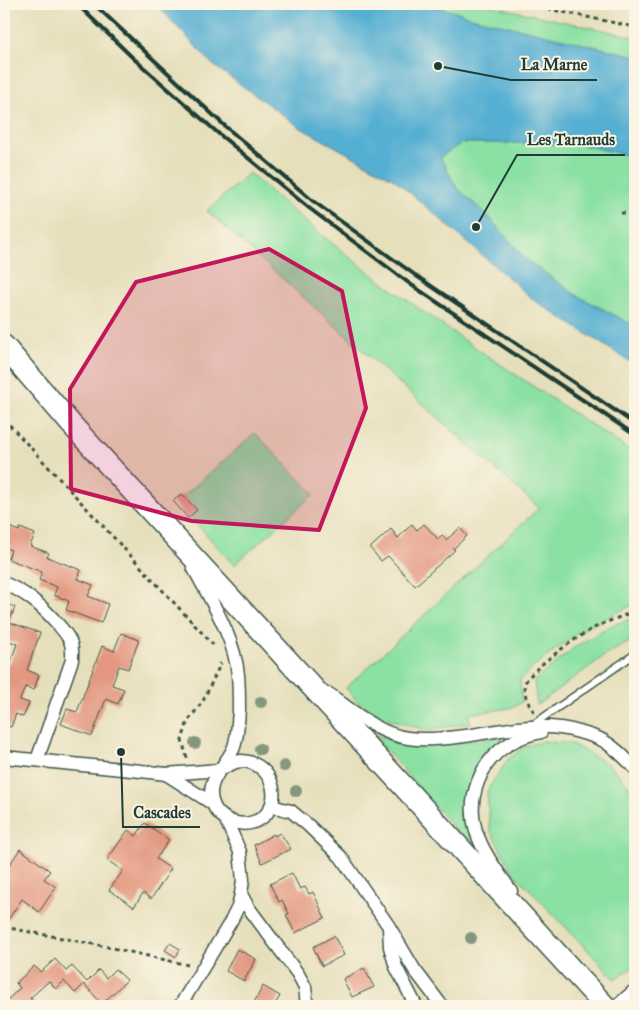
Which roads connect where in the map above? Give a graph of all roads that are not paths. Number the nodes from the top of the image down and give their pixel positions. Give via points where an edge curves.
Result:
1 (4, 346) edge
2 (4, 357) edge
3 (71, 424) junction
4 (181, 544) junction
5 (4, 583) edge
6 (635, 654) edge
7 (300, 673) junction
8 (534, 723) junction
9 (568, 729) junction
10 (4, 757) edge
11 (37, 760) junction
12 (635, 768) edge
13 (220, 770) junction
14 (166, 774) junction
15 (212, 804) junction
16 (271, 806) junction
17 (226, 820) junction
18 (242, 894) junction
19 (388, 925) junction
20 (536, 931) junction
21 (635, 990) edge
22 (608, 1005) edge
23 (180, 1006) edge
24 (307, 1006) edge
25 (416, 1006) edge
26 (442, 1006) edge

1 - 3 main road
2 - 3 main road
3 - 4 main road
4 - 7 main road
4 - 13 street via 218,614 238,673 238,729 229,757
5 - 11 street via 34,599 71,642 72,660
6 - 8 lane
7 - 8 street via 366,721 401,737 446,738
7 - 20 main road
8 - 9 street
9 - 12 street via 600,738
9 - 20 street via 526,735 495,754 482,770 472,808 480,842
10 - 11 street
11 - 14 street
13 - 14 street
13 - 15 street via 211,786
13 - 16 street via 239,761 260,767 273,784
14 - 15 street
15 - 17 street
16 - 17 street via 252,823
16 - 19 street via 291,811 342,857
17 - 18 street via 240,852
18 - 23 street via 231,921
18 - 24 street via 248,907 298,974 305,987
19 - 25 street via 396,967
19 - 26 street via 414,969
20 - 22 main road
21 - 22 street

